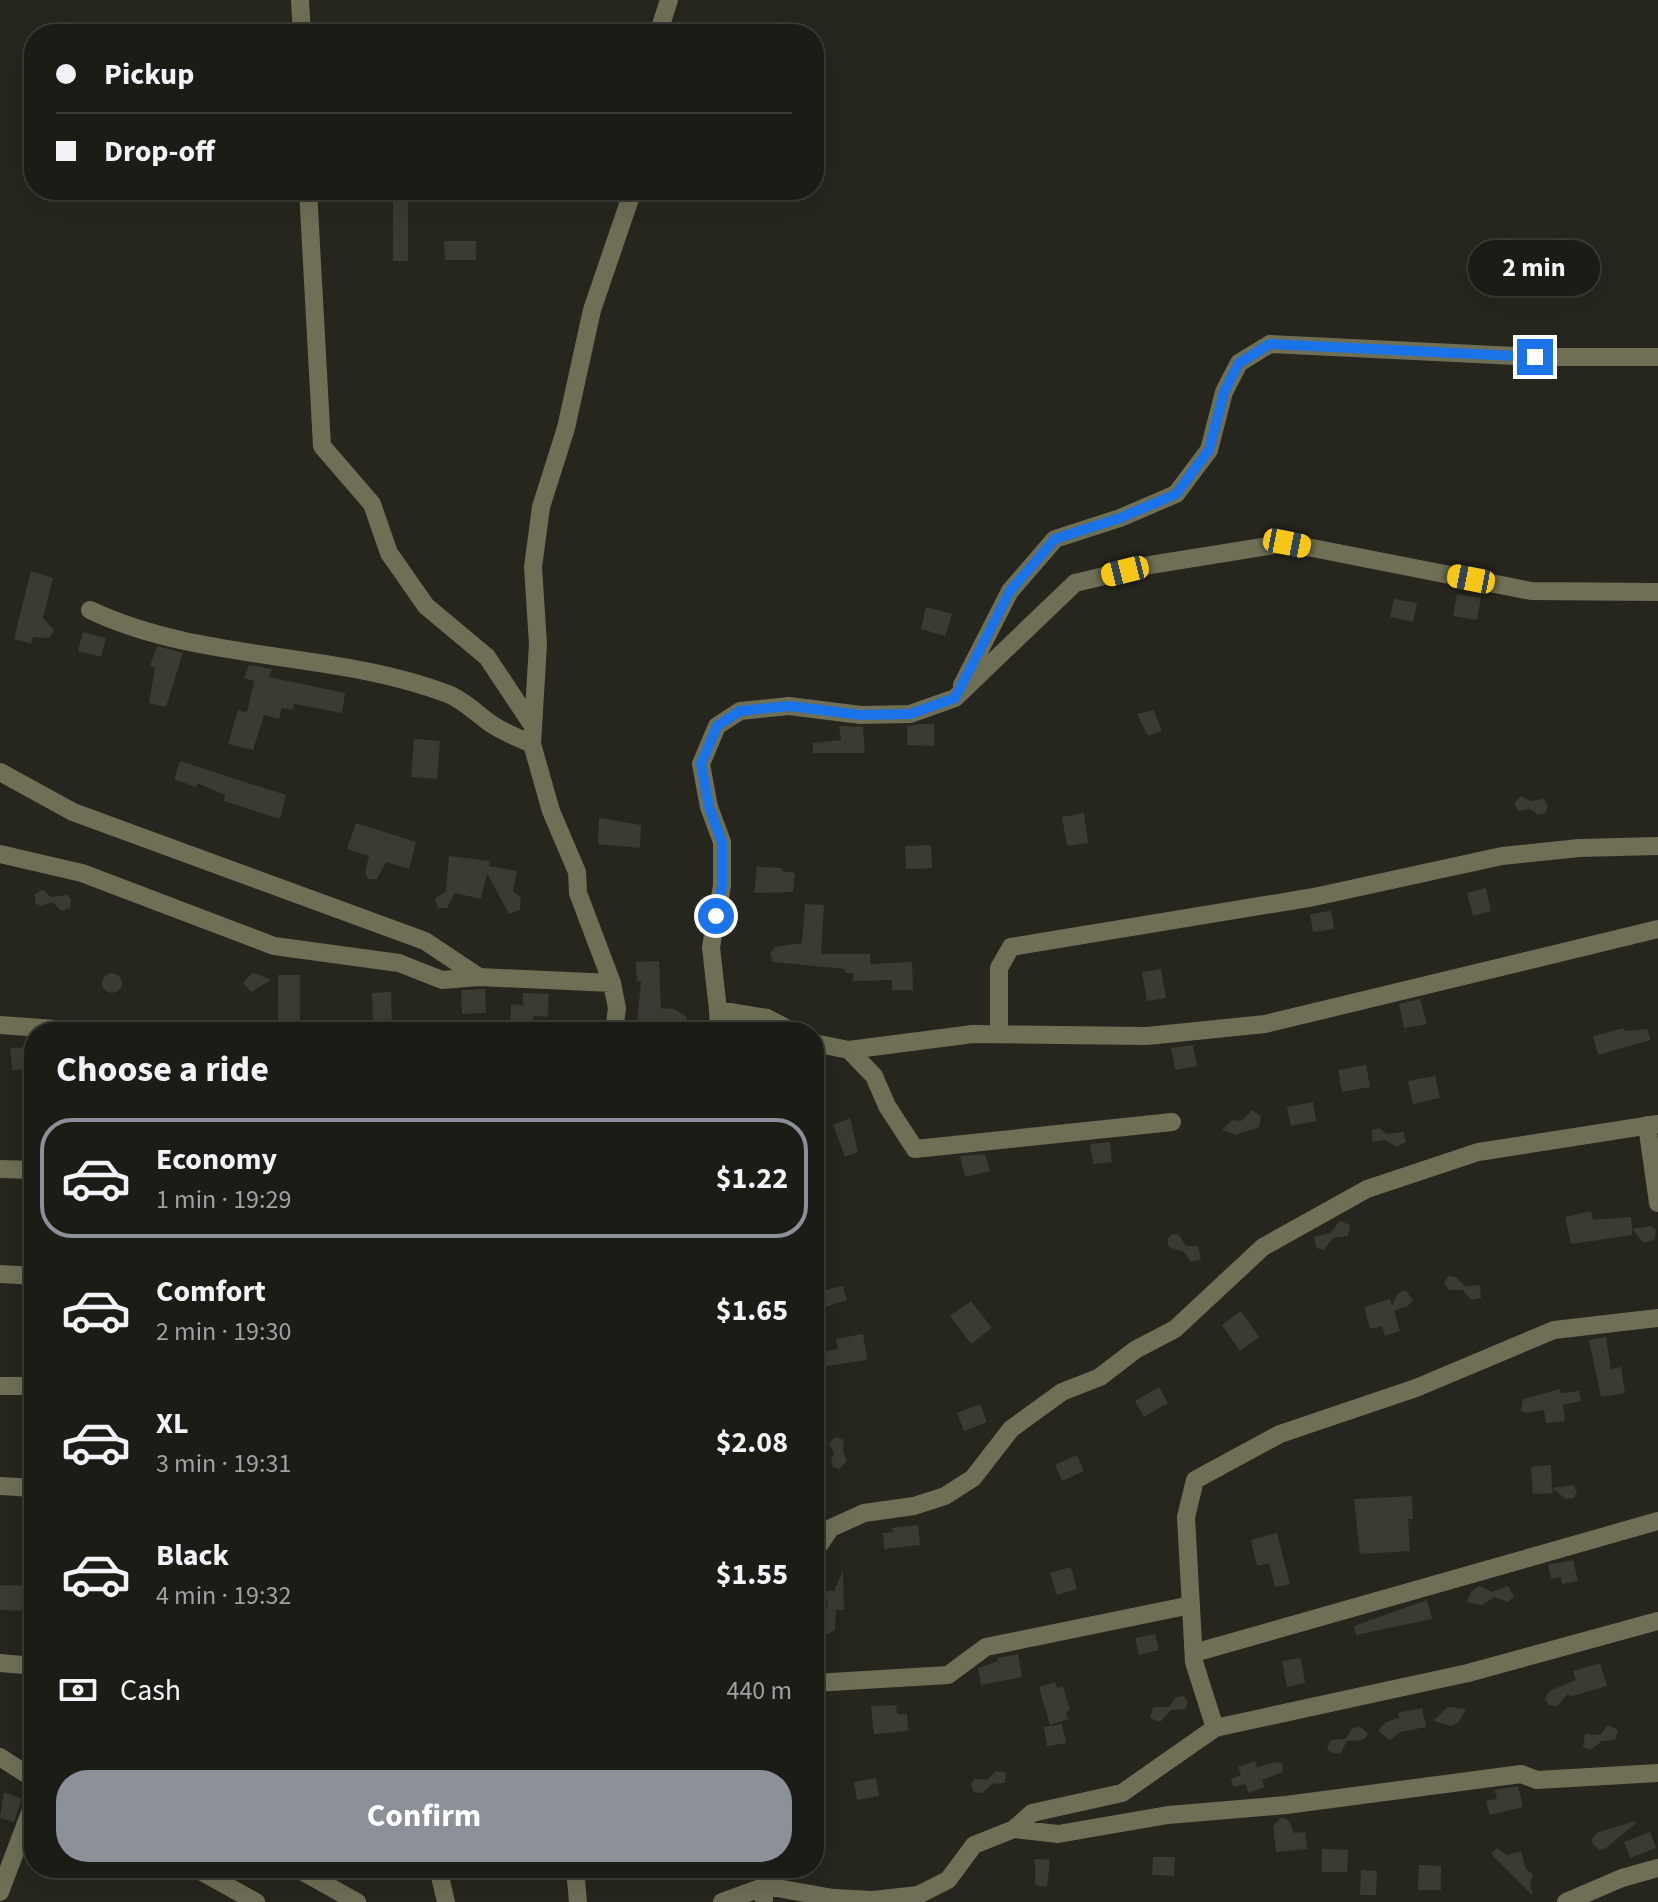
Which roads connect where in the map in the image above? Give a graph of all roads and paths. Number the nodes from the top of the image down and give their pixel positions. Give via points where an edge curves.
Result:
1 (300, 0) edge
2 (669, 0) edge
3 (301, 24) edge
4 (661, 24) edge
5 (309, 200) edge
6 (630, 200) edge
7 (1658, 357) edge
8 (1658, 592) edge
9 (90, 610) dead end
10 (955, 698) junction
11 (531, 723) junction
12 (532, 744) junction
13 (0, 772) edge
14 (1658, 846) edge
15 (0, 854) edge
16 (1658, 929) edge
17 (479, 977) junction
18 (612, 983) junction
19 (718, 1010) junction
20 (615, 1022) edge
21 (719, 1022) edge
22 (775, 1022) edge
23 (0, 1025) edge
24 (24, 1027) edge
25 (999, 1034) junction
26 (824, 1045) edge
27 (849, 1050) junction
28 (1172, 1122) dead end
29 (1652, 1124) edge
30 (0, 1169) edge
31 (24, 1170) edge
32 (1658, 1203) edge
33 (0, 1274) edge
34 (24, 1275) edge
35 (1658, 1318) edge
36 (0, 1386) edge
37 (24, 1386) edge
38 (0, 1486) edge
39 (24, 1487) edge
40 (1658, 1521) edge
41 (824, 1538) edge
42 (1191, 1605) junction
43 (1658, 1621) edge
44 (1194, 1653) junction
45 (0, 1663) edge
46 (24, 1665) edge
47 (824, 1682) edge
48 (1215, 1728) junction
49 (0, 1757) edge
50 (24, 1773) edge
51 (1658, 1773) edge
52 (24, 1828) edge
53 (1014, 1829) junction
54 (1658, 1868) edge
55 (213, 1878) edge
56 (314, 1878) edge
57 (440, 1878) edge
58 (576, 1878) edge
59 (765, 1885) edge
60 (0, 1892) edge
61 (834, 1900) edge
62 (256, 1902) edge
63 (357, 1902) edge
64 (446, 1902) edge
65 (578, 1902) edge
66 (722, 1902) edge
67 (1566, 1902) edge

1 - 3 street
2 - 4 street
5 - 11 street via 322,446 372,504 389,553 426,606 487,657
6 - 11 street via 592,310 566,428 541,507 533,567 538,644
7 - 10 street via 1535,357 1270,344 1239,363 1224,392 1209,450 1176,494 1055,539 1010,591
8 - 10 street via 1531,591 1287,543 1075,583
9 - 12 street via 222,649 365,673 450,695
10 - 19 street via 910,714 861,715 789,706 740,711 717,726 701,764 722,842 722,886 711,947
11 - 12 street
12 - 18 street
13 - 17 street via 73,812 425,941
14 - 25 street via 1502,856 1314,897 1011,947 999,968
15 - 17 street via 82,873 274,946 399,963 442,980
16 - 25 street via 1265,1024 1147,1036
17 - 18 street
18 - 20 street
19 - 21 street
19 - 22 street
23 - 24 street
25 - 27 street
26 - 27 street
27 - 28 street via 874,1076 915,1149
29 - 32 street
29 - 41 street via 1478,1152 1367,1189 1263,1247 1175,1329 1100,1377 1049,1401 1011,1429 973,1478 914,1506 864,1513 831,1528
30 - 31 street
33 - 34 street
35 - 42 street via 1554,1330 1416,1388 1280,1434 1195,1480 1186,1517
36 - 37 street
38 - 39 street
40 - 44 street
42 - 44 street
42 - 47 street via 986,1647 948,1675
43 - 48 street via 1468,1673
44 - 48 street
45 - 46 street
48 - 53 street via 1122,1793 1032,1813
49 - 50 street
51 - 53 street via 1537,1780 1521,1774 1168,1815 1058,1834
52 - 60 street
53 - 61 street via 974,1845 948,1880 918,1895
54 - 67 street
55 - 62 street
56 - 63 street
57 - 64 street
58 - 65 street
59 - 61 street
59 - 66 street

